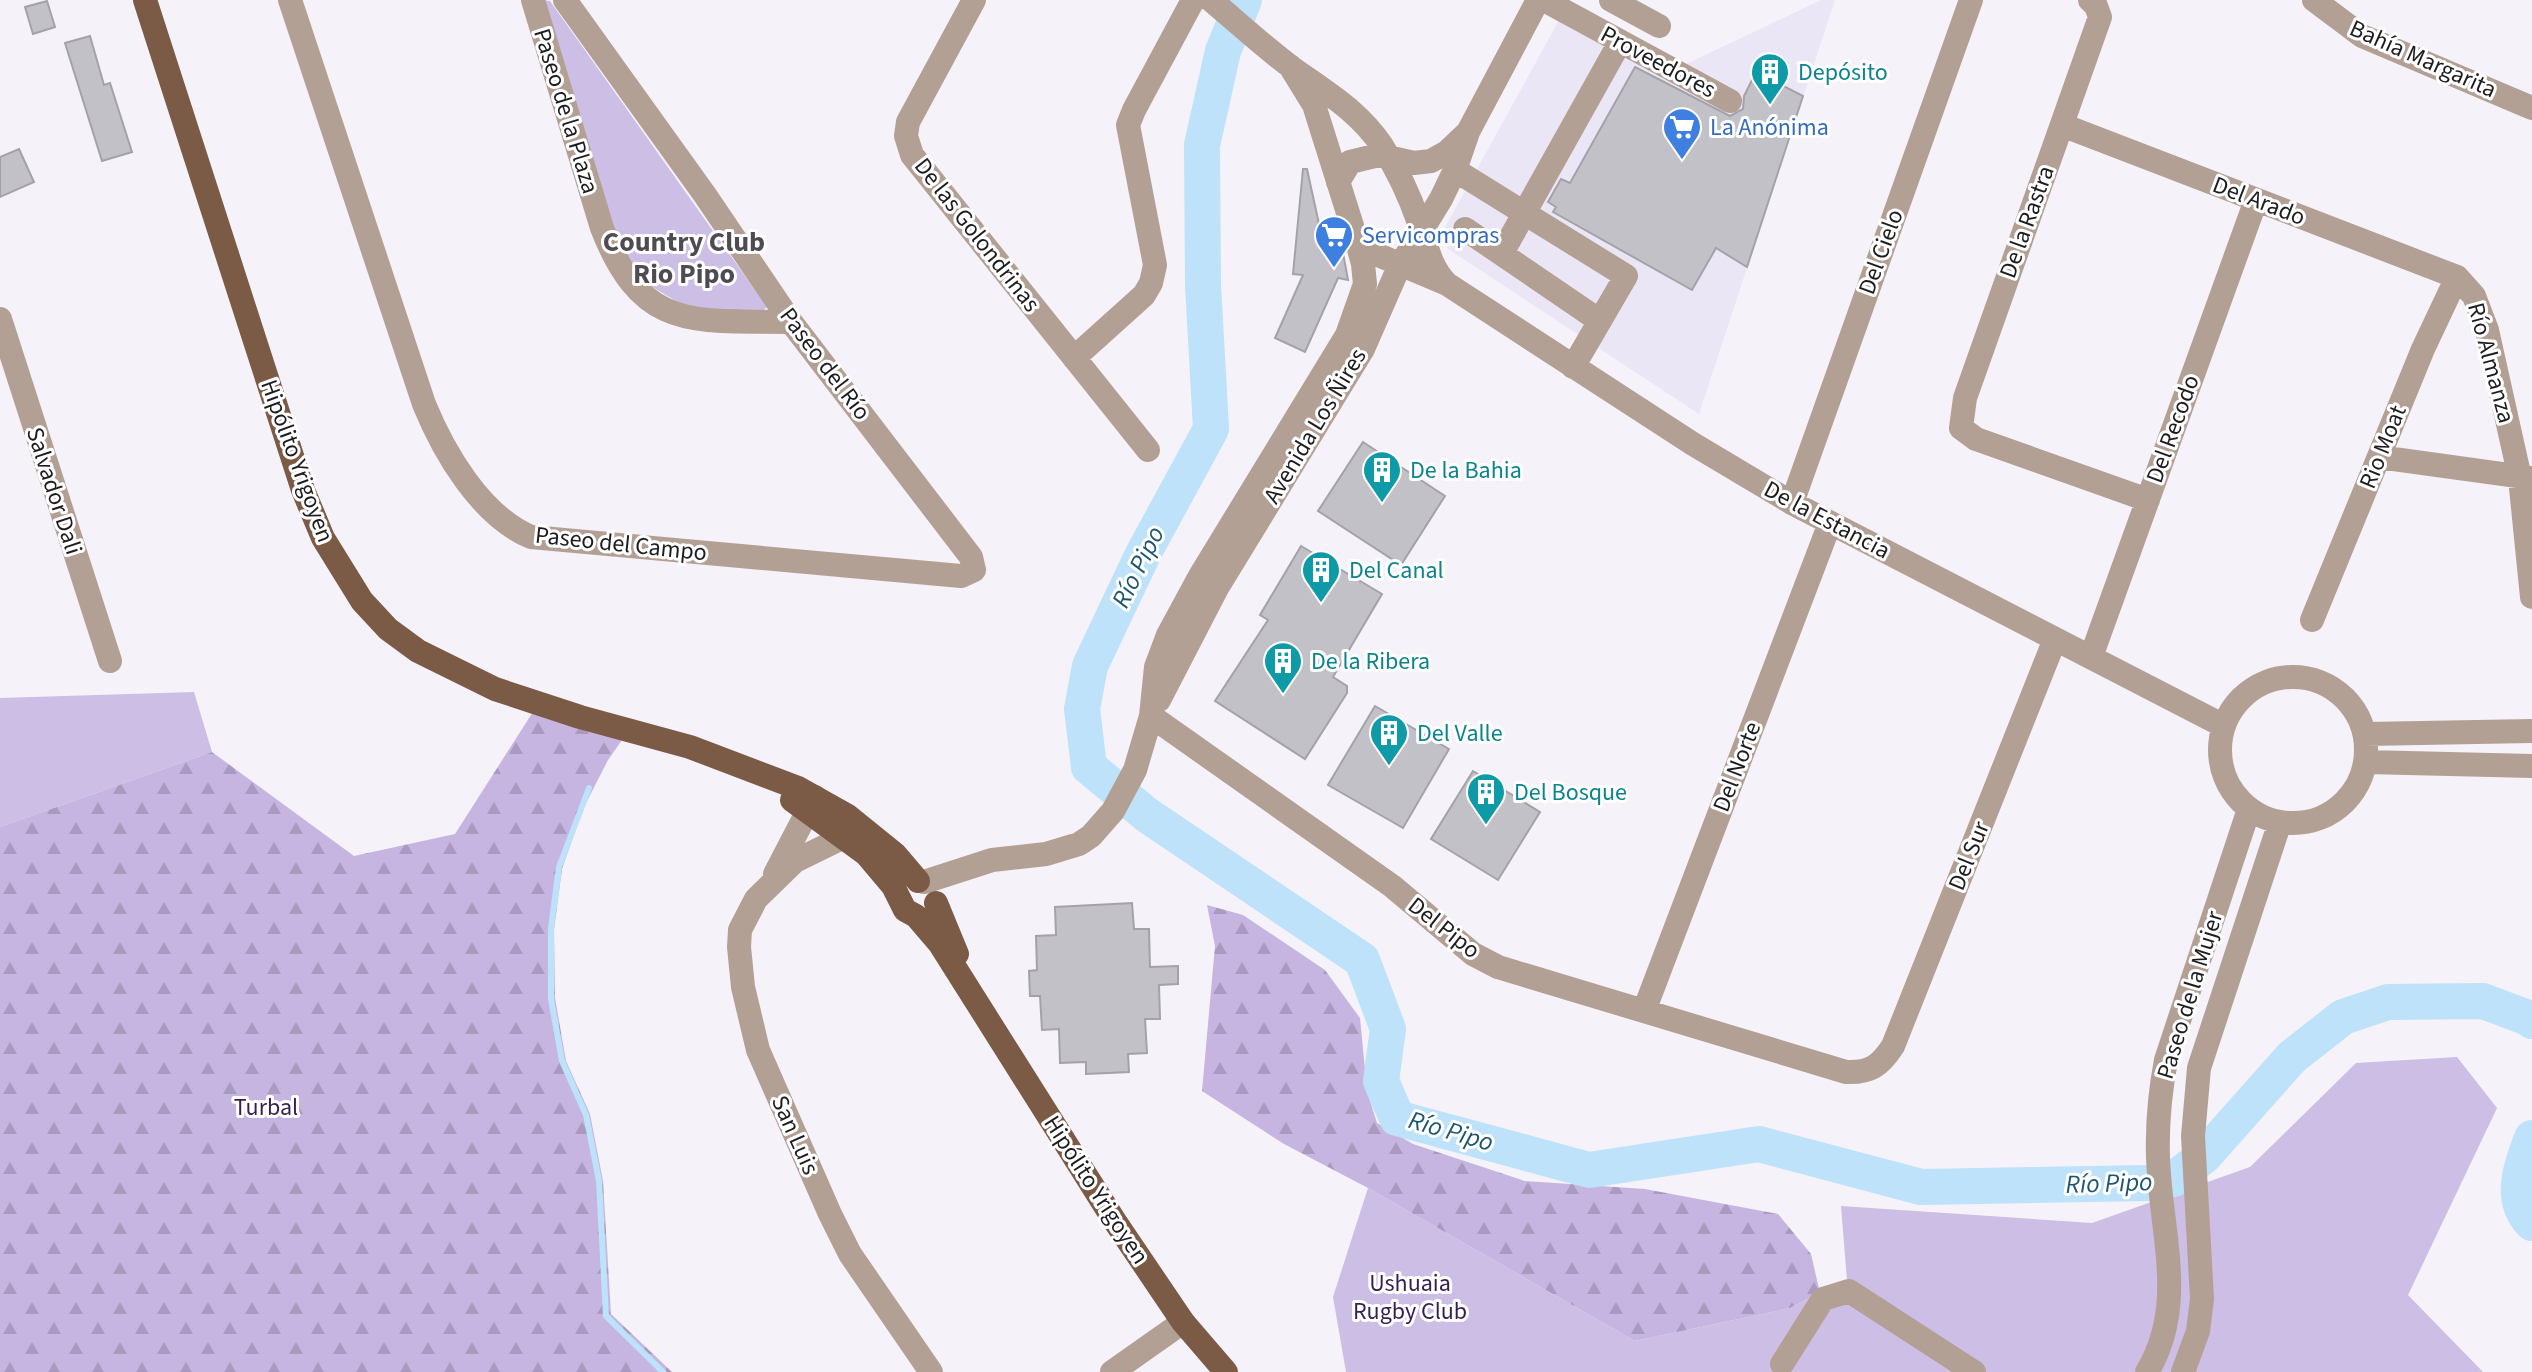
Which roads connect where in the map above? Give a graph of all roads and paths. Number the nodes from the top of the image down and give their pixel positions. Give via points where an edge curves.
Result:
1 (145, 0) edge
2 (290, 0) edge
3 (533, 0) edge
4 (565, 0) edge
5 (974, 0) edge
6 (1193, 0) edge
7 (1211, 0) edge
8 (1541, 0) edge
9 (1611, 0) edge
10 (1971, 0) edge
11 (2317, 1) edge
12 (2095, 9) edge
13 (1659, 26) dead end
14 (1620, 42) junction
15 (1280, 58) junction
16 (1730, 101) dead end
17 (2530, 101) edge
18 (2062, 125) junction
19 (1468, 132) junction
20 (1388, 157) junction
21 (1455, 170) junction
22 (1338, 182) junction
23 (2256, 200) junction
24 (1524, 212) junction
25 (1465, 229) dead end
26 (1422, 231) junction
27 (1354, 232) junction
28 (1502, 253) junction
29 (1401, 265) junction
30 (2457, 277) junction
31 (1447, 284) junction
32 (0, 319) edge
33 (1600, 321) junction
34 (791, 322) junction
35 (1074, 358) junction
36 (1573, 367) junction
37 (7, 372) edge
38 (1316, 408) junction
39 (1148, 450) dead end
40 (2379, 457) junction
41 (2526, 478) edge
42 (2148, 500) junction
43 (1792, 503) junction
44 (1830, 523) junction
45 (974, 570) joint
46 (2532, 597) edge
47 (2312, 620) dead end
48 (2055, 639) junction
49 (2091, 657) junction
50 (110, 661) dead end
51 (1151, 716) junction
52 (2224, 726) junction
53 (2532, 731) edge
54 (2365, 734) junction
55 (2366, 762) junction
56 (2532, 766) edge
57 (811, 804) junction
58 (2249, 809) junction
59 (2280, 822) junction
60 (844, 837) junction
61 (772, 880) junction
62 (922, 897) junction
63 (1644, 1011) junction
64 (1874, 1069) joint
65 (1183, 1322) junction
66 (1782, 1364) dead end
67 (931, 1372) edge
68 (1112, 1372) edge
69 (1226, 1372) edge
70 (1974, 1372) edge
71 (2147, 1372) edge
72 (2183, 1372) edge

1 - 57 main road, Hipólito Yrigoyen via 303,490 323,538 362,601 418,651 495,689 690,747 747,769
2 - 45 street, Paseo del Campo via 424,404 448,452 494,515 531,537 961,576
3 - 34 street, Paseo de la Plaza via 602,228 627,279 663,309 685,318
4 - 34 street, Paseo del Río
5 - 35 street, De las Golondrinas via 908,122 906,136 912,155
6 - 35 street via 1128,125 1155,265 1151,283
7 - 15 street, De la Estancia
8 - 14 street, Proveedores
8 - 19 street, Avenida Los Ñires
9 - 13 street
10 - 43 street, Del Cielo
11 - 17 street, Bahía Margarita via 2362,36
12 - 18 street, De la Rastra
14 - 16 street, Proveedores
14 - 24 street
15 - 20 street, De la Estancia via 1349,107
15 - 22 street, De la Estancia via 1314,105
18 - 23 street, Del Arado
18 - 42 street, De la Rastra via 1965,398 1961,428 1976,439
19 - 20 street, Avenida Los Ñires via 1431,161
19 - 21 street, Avenida Los Ñires
20 - 22 street, Avenida Los Ñires via 1350,162
20 - 26 street, De la Estancia
21 - 24 street
21 - 26 street, Avenida Los Ñires
22 - 27 street, De la Estancia
23 - 30 street, Del Arado
23 - 42 street, Del Recodo
24 - 28 street
24 - 33 street via 1626,276
25 - 28 street
26 - 29 street, Avenida Los Ñires
26 - 31 street, De la Estancia via 1433,267
27 - 29 street, De la Estancia via 1371,252
27 - 38 street, Avenida Los Ñires via 1363,264 1363,292
28 - 33 street
29 - 31 street, De la Estancia
29 - 38 street, Avenida Los Ñires via 1363,349
30 - 40 street, Rio Moat
30 - 41 street, Río Almanza via 2474,296 2487,330
31 - 36 street, De la Estancia
32 - 37 street, Salvador Dali
33 - 36 street
34 - 45 street, Paseo del Río via 971,557
35 - 39 street, De las Golondrinas
36 - 43 street, De la Estancia
37 - 50 street, Salvador Dali
38 - 51 street, Avenida Los Ñires via 1200,576 1168,635 1156,667
40 - 41 street
40 - 47 street, Rio Moat
41 - 46 street, Río Almanza
42 - 49 street, Del Recodo
43 - 44 street, De la Estancia
44 - 48 street, De la Estancia
44 - 63 street, Del Norte
48 - 49 street, De la Estancia
48 - 64 street, Del Sur via 1893,1046
49 - 52 street, De la Estancia
51 - 62 street, Avenida Los Ñires via 1125,792 1091,836 1046,854 980,863
51 - 63 street, Del Pipo via 1392,886 1473,954 1498,967
52 - 54 street via 2252,688 2297,676 2321,681 2341,694 2357,712
52 - 58 street via 2223,772
53 - 54 street
54 - 55 street
55 - 56 street
55 - 59 street via 2359,784 2326,816 2304,823
57 - 60 main road, Hipólito Yrigoyen
57 - 61 street, San Luis
57 - 62 main road, Hipólito Yrigoyen via 848,816 883,844 909,869
58 - 59 street
58 - 71 street, Paseo de la Mujer via 2160,1092 2158,1158 2171,1279 2162,1343
59 - 72 street, Paseo de la Mujer via 2199,1068 2193,1136 2202,1299
60 - 61 street, San Luis via 795,861
60 - 62 main road, Hipólito Yrigoyen
61 - 67 street, San Luis via 740,930 743,987 758,1050 850,1254
62 - 65 main road, Hipólito Yrigoyen via 940,944
63 - 64 street, Del Pipo via 1846,1072
65 - 68 street
65 - 69 main road, Hipólito Yrigoyen
66 - 70 street via 1823,1299 1849,1291

